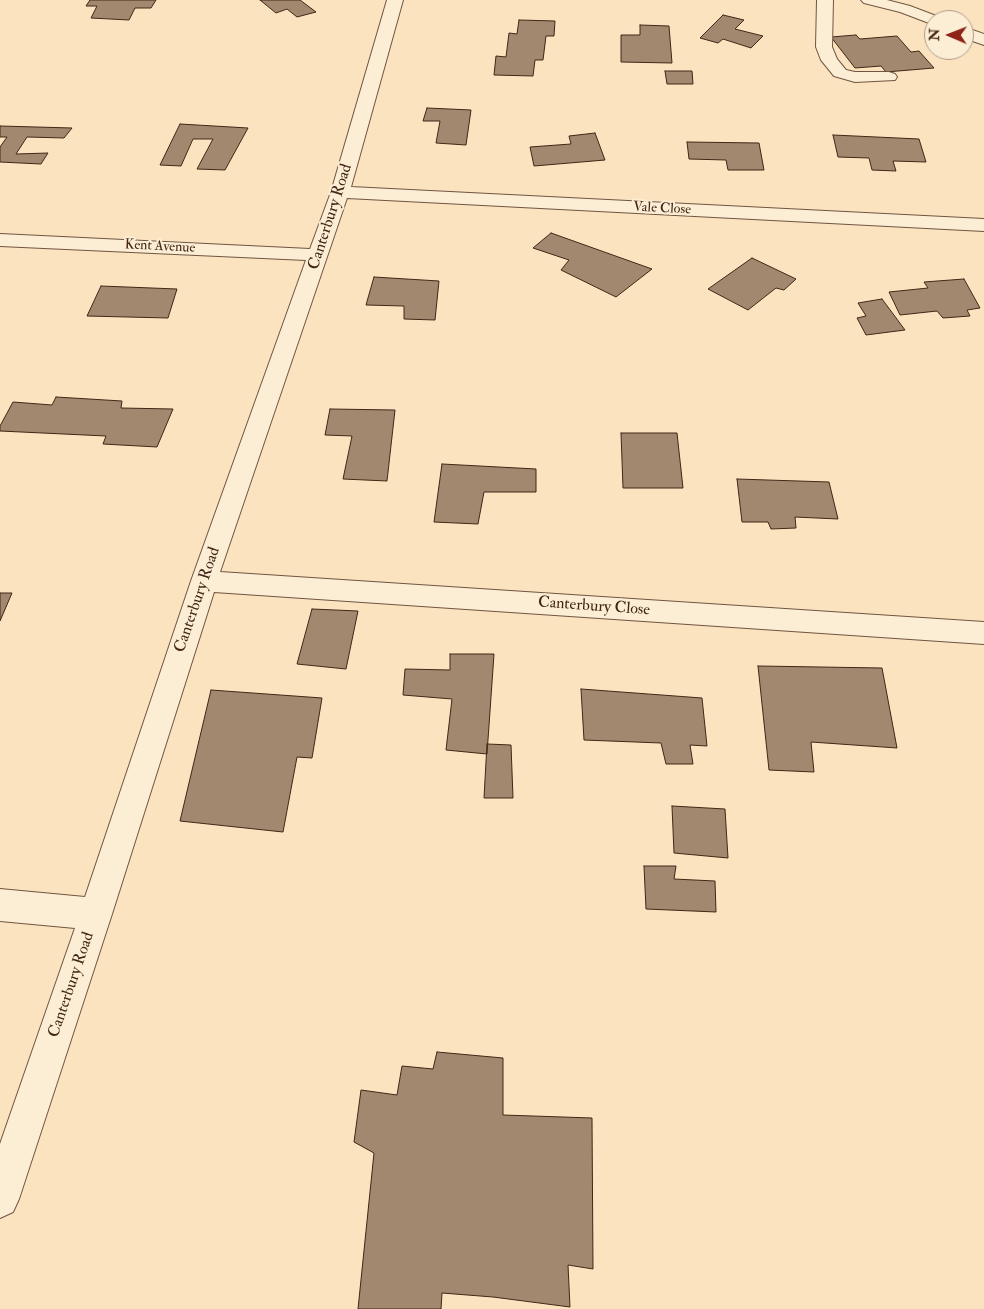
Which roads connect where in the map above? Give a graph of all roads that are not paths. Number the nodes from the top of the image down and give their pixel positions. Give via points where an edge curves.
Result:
1 (395, 0) edge
2 (825, 0) edge
3 (869, 0) edge
4 (924, 16) edge
5 (889, 77) dead end
6 (340, 192) junction
7 (984, 225) edge
8 (0, 240) edge
9 (319, 255) junction
10 (204, 581) junction
11 (984, 633) edge
12 (0, 905) edge
13 (96, 914) junction
14 (0, 1199) edge

1 - 6 street, Canterbury Road
2 - 5 street via 824,47 829,60 840,73 855,77
3 - 4 street
6 - 7 street, Vale Close
6 - 9 street, Canterbury Road
8 - 9 street, Kent Avenue
9 - 10 street, Canterbury Road
10 - 11 street, Canterbury Close
10 - 13 street, Canterbury Road
12 - 13 street
13 - 14 street, Canterbury Road

